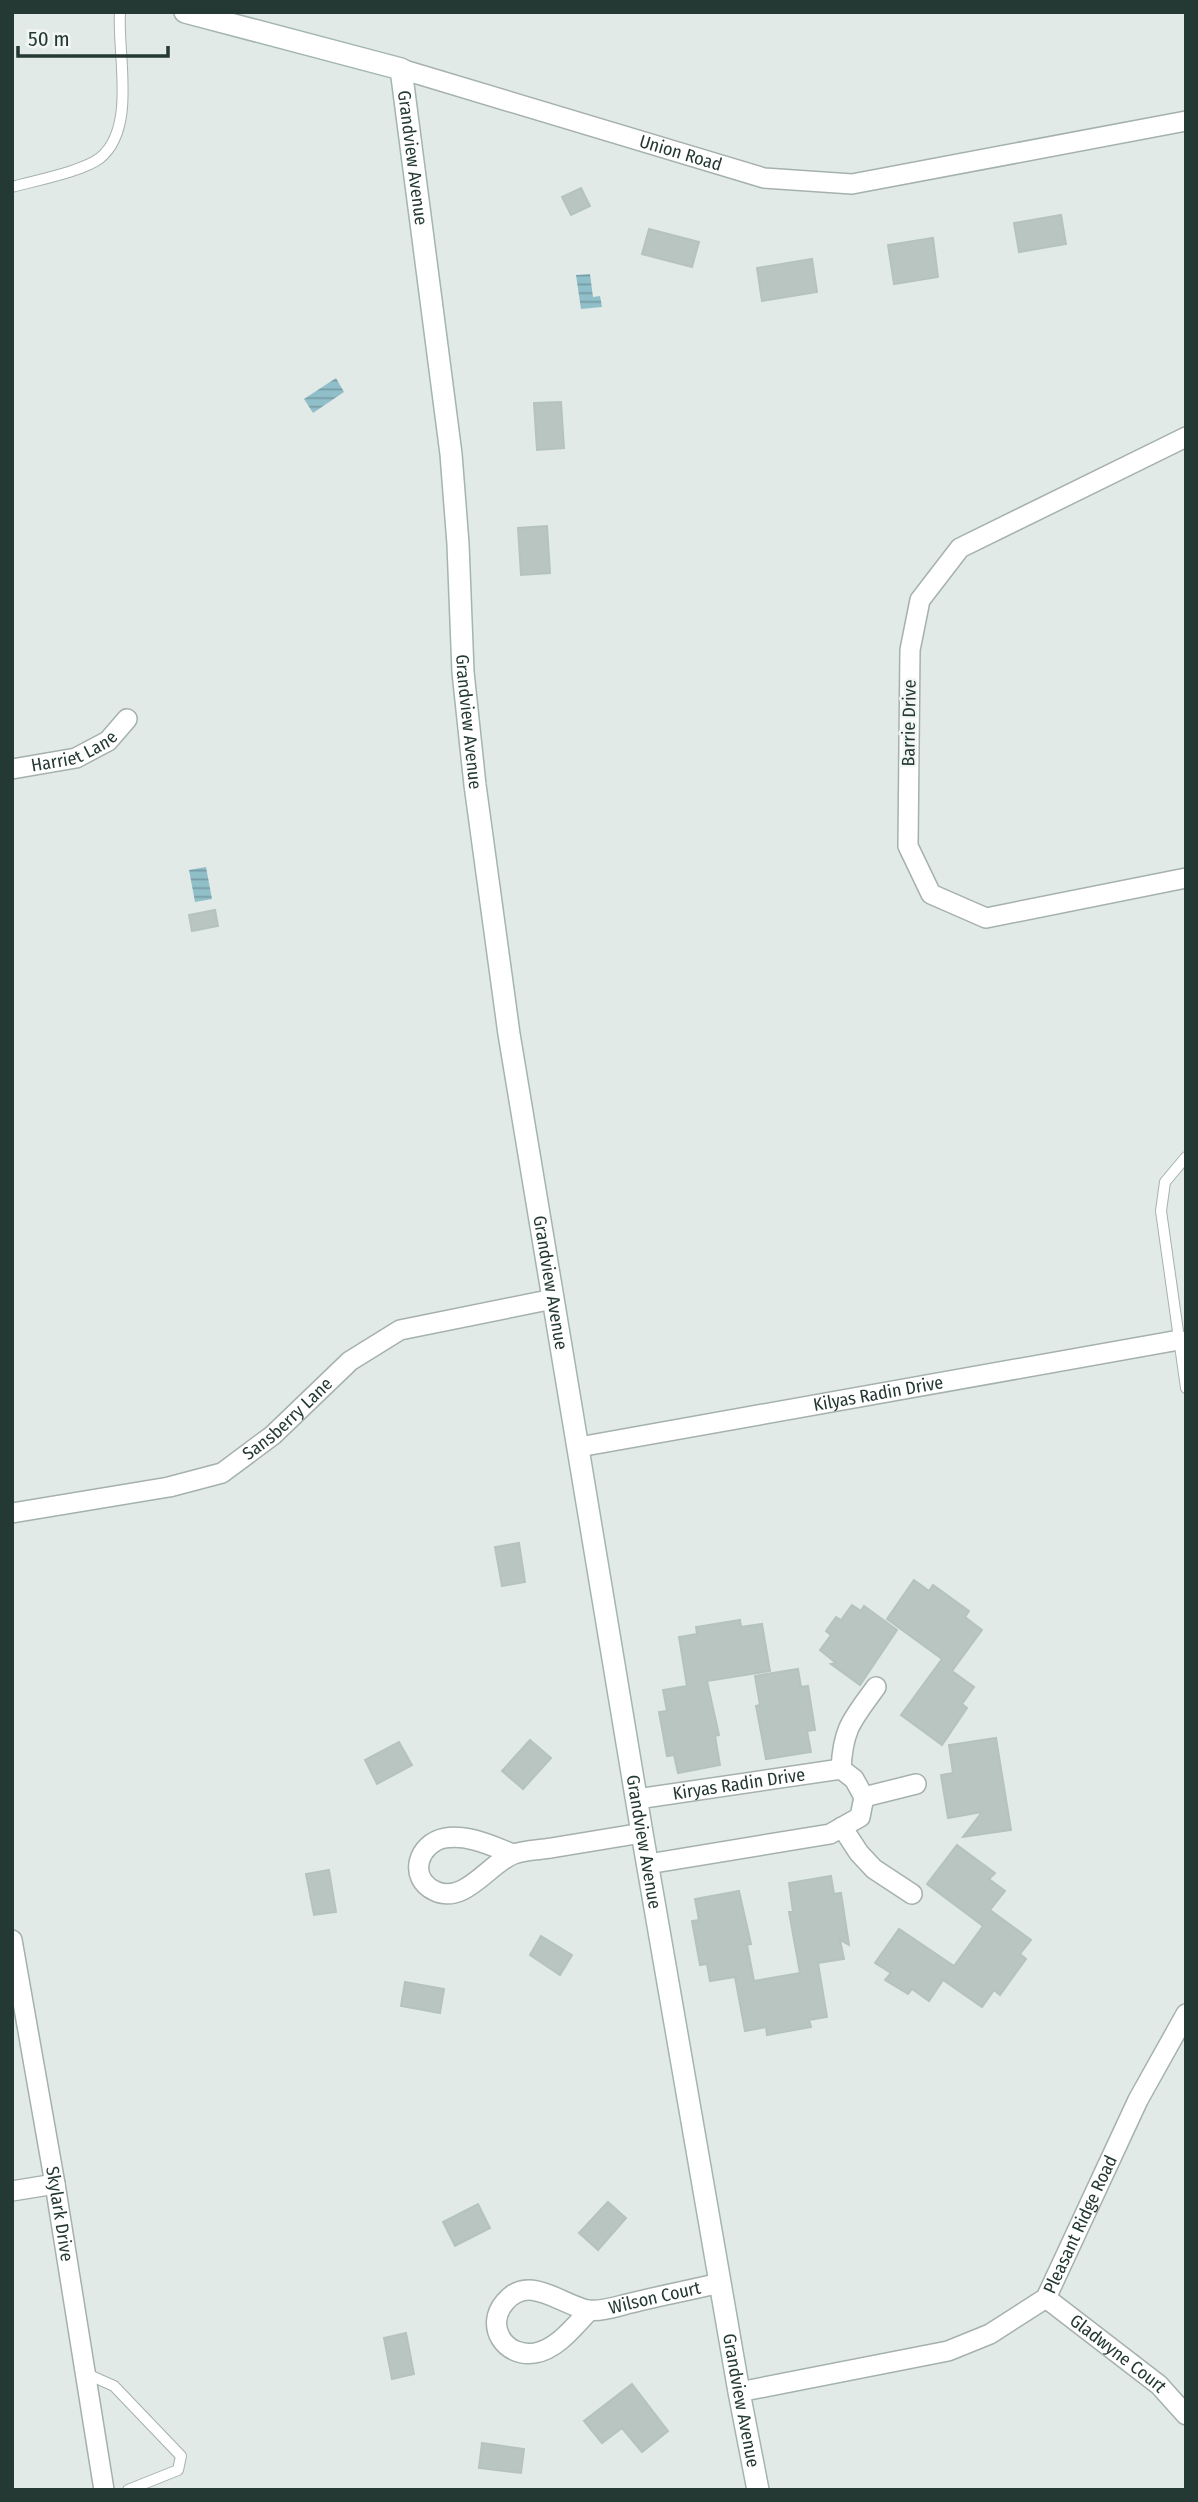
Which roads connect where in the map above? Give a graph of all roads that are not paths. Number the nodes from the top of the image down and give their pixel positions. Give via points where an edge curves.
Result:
1 (120, 12) edge
2 (186, 12) edge
3 (401, 69) junction
4 (1186, 121) edge
5 (12, 187) edge
6 (1186, 437) edge
7 (127, 719) dead end
8 (12, 769) edge
9 (1186, 878) edge
10 (1186, 1157) edge
11 (553, 1299) junction
12 (1178, 1340) junction
13 (1186, 1388) edge
14 (579, 1447) junction
15 (12, 1513) edge
16 (876, 1687) dead end
17 (841, 1769) junction
18 (916, 1784) dead end
19 (864, 1797) junction
20 (636, 1799) junction
21 (842, 1827) junction
22 (642, 1833) junction
23 (513, 1854) dead end
24 (648, 1864) junction
25 (912, 1894) dead end
26 (12, 1940) edge
27 (1186, 2014) edge
28 (55, 2184) junction
29 (12, 2191) edge
30 (720, 2283) junction
31 (1046, 2298) junction
32 (590, 2310) junction
33 (87, 2374) junction
34 (739, 2392) junction
35 (1186, 2415) edge
36 (104, 2490) edge
37 (128, 2490) edge
38 (758, 2490) edge

1 - 5 lane via 122,111 111,145 99,159
2 - 3 street, Union Road
3 - 4 street, Union Road via 764,178 852,184
3 - 11 street, Grandview Avenue via 451,454 463,672 475,785 509,1034
6 - 9 street, Barrie Drive via 960,548 920,600 910,650 908,846 931,894 986,918
7 - 8 street, Harriet Lane via 108,741 76,758
10 - 12 lane via 1165,1182 1161,1211
11 - 14 street, Grandview Avenue
11 - 15 street, Sansberry Lane via 400,1330 350,1361 273,1435 222,1473 169,1488
12 - 13 lane
12 - 14 street, Kilyas Radin Drive
14 - 20 street, Grandview Avenue
16 - 17 street via 843,1739
17 - 19 street via 854,1779
17 - 20 street, Kiryas Radin Drive
18 - 19 street
19 - 21 street via 860,1817
20 - 22 street, Grandview Avenue
21 - 24 street via 830,1834
21 - 25 street via 874,1869
22 - 23 street
22 - 24 street, Grandview Avenue
24 - 30 street, Grandview Avenue
26 - 28 street, Skylark Drive
27 - 31 street, Pleasant Ridge Road via 1138,2100
28 - 29 street
28 - 33 street, Skylark Drive
30 - 32 street, Wilson Court
30 - 34 street, Grandview Avenue
31 - 34 street, Pleasant Ridge Road via 990,2334 948,2351
31 - 35 street, Gladwyne Court via 1159,2385
32 - 32 street, Wilson Court via 527,2290 511,2295 497,2310 496,2326 500,2339 513,2351 534,2353 561,2339
33 - 36 street, Skylark Drive
33 - 37 lane via 114,2386 181,2456 178,2470
34 - 38 street, Grandview Avenue

